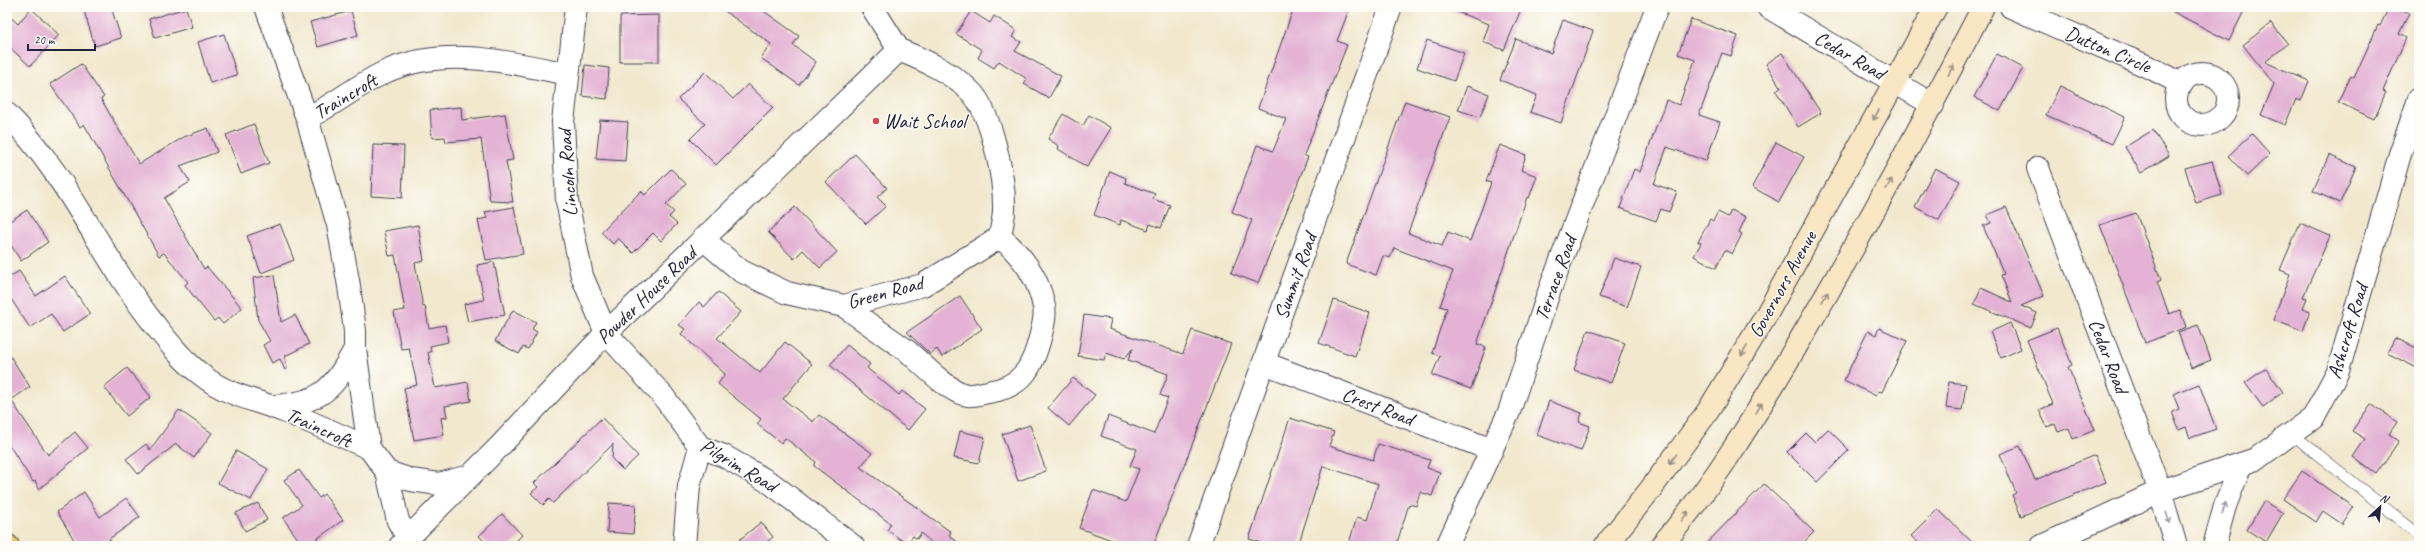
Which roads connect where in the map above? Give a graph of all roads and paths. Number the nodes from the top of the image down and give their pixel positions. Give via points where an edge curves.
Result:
1 (266, 7) edge
2 (576, 7) edge
3 (872, 7) edge
4 (1392, 7) edge
5 (1657, 7) edge
6 (1768, 7) edge
7 (1936, 7) edge
8 (1984, 7) edge
9 (2011, 7) edge
10 (899, 50) junction
11 (568, 74) junction
12 (1895, 81) junction
13 (2182, 84) dead end
14 (2419, 99) edge
15 (1932, 105) junction
16 (7, 114) edge
17 (307, 118) junction
18 (2038, 168) dead end
19 (1000, 237) junction
20 (703, 239) junction
21 (844, 306) junction
22 (606, 333) junction
23 (355, 349) junction
24 (1264, 363) junction
25 (270, 406) junction
26 (2292, 434) junction
27 (700, 447) junction
28 (369, 448) junction
29 (1492, 450) junction
30 (2240, 465) junction
31 (387, 472) junction
32 (466, 478) junction
33 (2160, 491) junction
34 (2419, 535) edge
35 (404, 542) edge
36 (684, 546) edge
37 (853, 546) edge
38 (1198, 546) edge
39 (1447, 546) edge
40 (1605, 546) edge
41 (1661, 546) edge
42 (2042, 546) edge
43 (2176, 546) edge
44 (2214, 546) edge

1 - 17 street
2 - 11 street, Lincoln Road
3 - 10 street
4 - 24 street, Summit Road
5 - 29 street, Terrace Road via 1549,292 1509,412
6 - 12 street, Cedar Road
7 - 12 street, Governors Avenue
15 -> 8 street
9 - 13 street, Dutton Circle
10 - 19 street via 941,70 972,92 979,101 992,132 1001,182 1004,210
10 - 20 street, Powder House Road
11 - 17 street, Traincroft via 495,60 455,58 421,61 385,72
11 - 22 street, Lincoln Road via 563,122 567,201 582,276
12 - 15 street, Cedar Road
12 -> 40 street, Governors Avenue via 1764,318 1708,411
14 - 26 street, Ashcroft Road via 2391,184 2338,372 2313,418
41 -> 15 street via 1679,525 1748,426 1867,226
16 - 25 street, Traincroft via 41,153 140,306 174,350 190,366 221,388
17 - 23 street, Traincroft via 338,225 355,331
18 - 33 street, Cedar Road
19 - 21 street, Green Road via 922,284
19 - 21 street via 1017,251 1029,267 1044,309 1032,363 1014,385 999,391 967,395 953,389 907,351
20 - 21 street, Green Road via 748,274 787,293
20 - 22 street, Powder House Road
22 - 27 street, Pilgrim Road via 663,396
22 - 32 street, Powder House Road via 499,447
23 - 25 street, Traincroft via 343,372 326,390 305,402
23 - 28 street, Traincroft
24 - 29 street, Crest Road
24 - 38 street, Summit Road
25 - 28 street, Traincroft
26 - 30 street, Ashcroft Road via 2256,459
26 - 34 lane
27 - 36 street via 689,486
27 - 37 street, Pilgrim Road via 731,460 772,484
28 - 31 street, Traincroft
29 - 39 street, Terrace Road
30 - 33 street, Ashcroft Road
44 -> 30 street
31 - 32 street via 424,483 439,484
31 - 35 street, Traincroft
32 - 35 street, Powder House Road
33 - 42 street, Ashcroft Road
33 -> 43 street, Cedar Road

